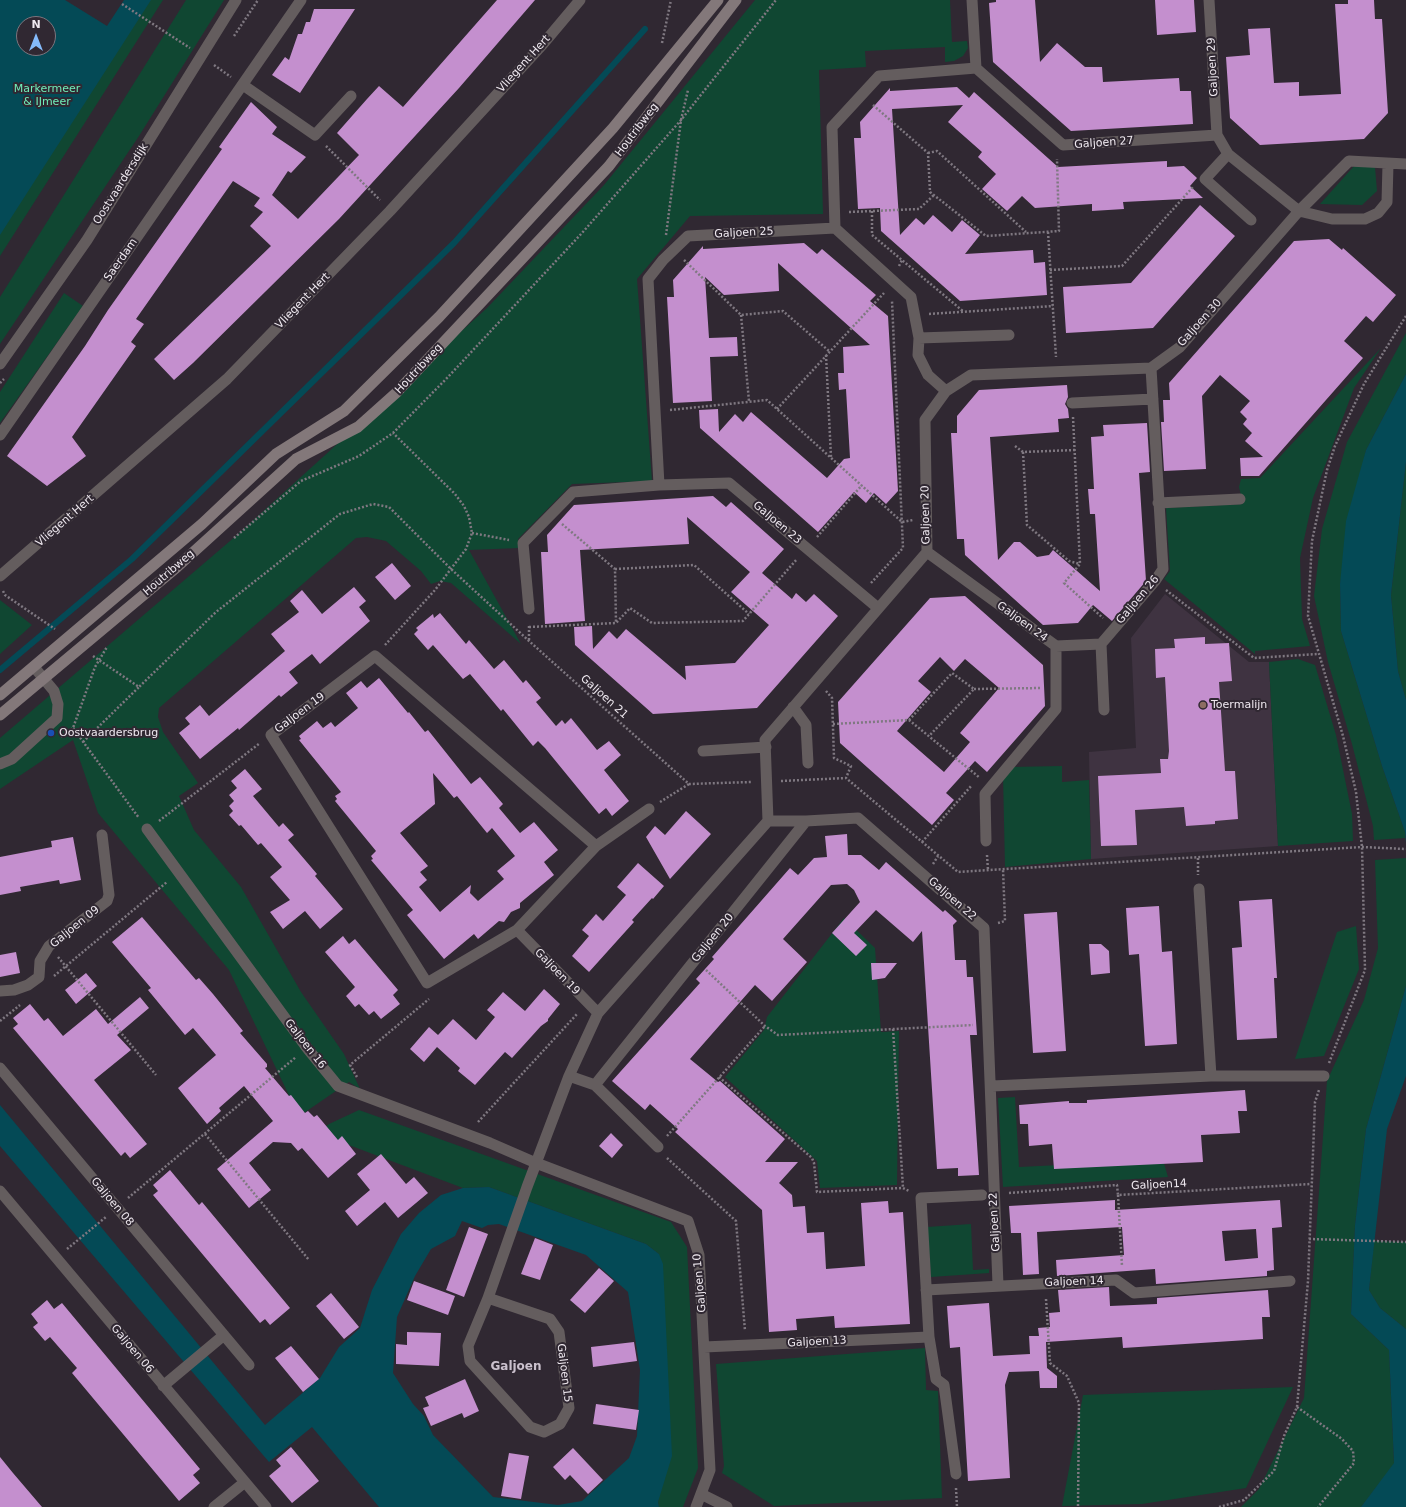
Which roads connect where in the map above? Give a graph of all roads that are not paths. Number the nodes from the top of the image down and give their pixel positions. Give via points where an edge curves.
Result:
1 (236, 0) edge
2 (301, 0) edge
3 (580, 0) edge
4 (718, 0) edge
5 (736, 0) edge
6 (972, 0) edge
7 (1209, 0) edge
8 (976, 68) junction
9 (243, 85) junction
10 (351, 96) dead end
11 (1216, 135) junction
12 (1228, 154) junction
13 (1388, 164) junction
14 (1406, 164) edge
15 (1299, 211) junction
16 (1251, 220) dead end
17 (835, 228) junction
18 (1009, 335) dead end
19 (919, 338) junction
20 (0, 364) edge
21 (1151, 368) junction
22 (946, 391) junction
23 (1153, 399) junction
24 (1072, 403) road end
25 (0, 435) edge
26 (659, 485) junction
27 (1240, 499) dead end
28 (1158, 503) junction
29 (927, 552) junction
30 (0, 576) edge
31 (878, 608) junction
32 (529, 609) dead end
33 (1101, 644) junction
34 (1056, 646) junction
35 (34, 666) junction
36 (44, 678) junction
37 (0, 695) edge
38 (793, 707) junction
39 (1104, 710) dead end
40 (0, 715) edge
41 (766, 747) junction
42 (703, 751) dead end
43 (0, 764) edge
44 (808, 764) dead end
45 (649, 809) road end
46 (768, 821) junction
47 (806, 821) junction
48 (147, 829) road end
49 (102, 835) dead end
50 (986, 841) dead end
51 (596, 846) junction
52 (1199, 889) dead end
53 (517, 930) junction
54 (0, 991) edge
55 (598, 1013) junction
56 (0, 1068) edge
57 (569, 1076) junction
58 (1211, 1076) junction
59 (1324, 1076) road end
60 (595, 1085) junction
61 (992, 1086) junction
62 (658, 1147) road end
63 (536, 1163) junction
64 (0, 1191) edge
65 (988, 1194) junction
66 (1290, 1281) dead end
67 (998, 1286) junction
68 (926, 1290) junction
69 (488, 1298) junction
70 (224, 1335) junction
71 (929, 1337) junction
72 (704, 1347) junction
73 (249, 1365) dead end
74 (163, 1386) junction
75 (956, 1474) dead end
76 (244, 1482) junction
77 (701, 1494) junction
78 (214, 1507) edge
79 (266, 1507) edge
80 (696, 1507) edge
81 (727, 1507) edge

1 - 20 street, Oostvaardersdijk via 87,240
2 - 9 street, Saerdam
3 - 30 street, Vliegent Hert via 390,211 227,379
4 - 35 main road, Houtribweg via 613,128 444,312 344,411 276,454 202,524
5 - 36 main road, Houtribweg via 609,166 396,393 358,427 296,459 177,567
6 - 8 street
7 - 11 street, Galjoen 29
8 - 11 street, Galjoen 27 via 1063,146
8 - 17 street via 879,76 861,94 832,127
9 - 10 street via 314,134
9 - 25 street, Saerdam
11 - 12 street
12 - 15 street
12 - 16 street via 1205,179
13 - 14 street, Galjoen 30
13 - 15 street, Galjoen 30 via 1350,161
13 - 15 street via 1387,202 1378,213 1365,219 1332,219
15 - 21 street, Galjoen 30 via 1180,346
17 - 19 street via 911,297
17 - 26 street, Galjoen 25 via 688,236 648,279
18 - 19 street
19 - 22 street via 918,355 928,375
21 - 22 street via 971,375
21 - 23 street, Galjoen 26
22 - 29 street, Galjoen 20 via 926,420
23 - 24 street
23 - 28 street, Galjoen 26
26 - 31 street, Galjoen 23 via 729,483
26 - 32 street, Galjoen 23 via 573,492 523,543
27 - 28 street
28 - 33 street, Galjoen 26 via 1164,569
29 - 31 street, Galjoen 20
29 - 34 street, Galjoen 24
31 - 38 street, Galjoen 20
33 - 34 street
33 - 39 street
34 - 50 street, Galjoen 24 via 1056,709 985,794
35 - 36 street
35 - 37 main road, Houtribweg
36 - 40 main road, Houtribweg
36 - 43 street via 58,704 57,718 12,759
38 - 41 street, Galjoen 20 via 765,740
38 - 44 street via 806,725
41 - 42 street
41 - 46 street, Galjoen 20
45 - 51 street
46 - 47 street
46 - 55 street
47 - 60 street, Galjoen 20
47 - 61 street, Galjoen 22 via 858,818 984,928
48 - 63 street, Galjoen 16 via 307,1048 338,1086 467,1134
49 - 54 street, Galjoen 09 via 109,895 107,901 49,946 40,961 39,977 28,985
51 - 53 street
51 - 53 street, Galjoen 19 via 375,656 270,735 427,983
52 - 58 street
53 - 55 street, Galjoen 19
55 - 57 street
56 - 70 street, Galjoen 08
57 - 60 street
57 - 63 street
58 - 59 street
58 - 61 street
60 - 62 street
61 - 65 street, Galjoen 22
63 - 69 street, Galjoen 15
63 - 72 street, Galjoen 10 via 688,1221 699,1255
64 - 74 street, Galjoen 06
65 - 67 street, Galjoen 22
65 - 68 street via 921,1198
66 - 67 street, Galjoen 14 via 1134,1293 1116,1280
67 - 68 street, Galjoen 14
68 - 71 street
69 - 69 street, Galjoen 15 via 468,1346 470,1361 530,1427 544,1432 560,1424 569,1408 559,1332 550,1319
70 - 73 street, Galjoen 08
70 - 74 street
71 - 72 street, Galjoen 13
71 - 75 street via 936,1379 944,1385
72 - 77 street, Galjoen 10 via 710,1470
74 - 76 street, Galjoen 06
76 - 78 street
76 - 79 street, Galjoen 06
77 - 80 street, Galjoen 10
77 - 81 street

